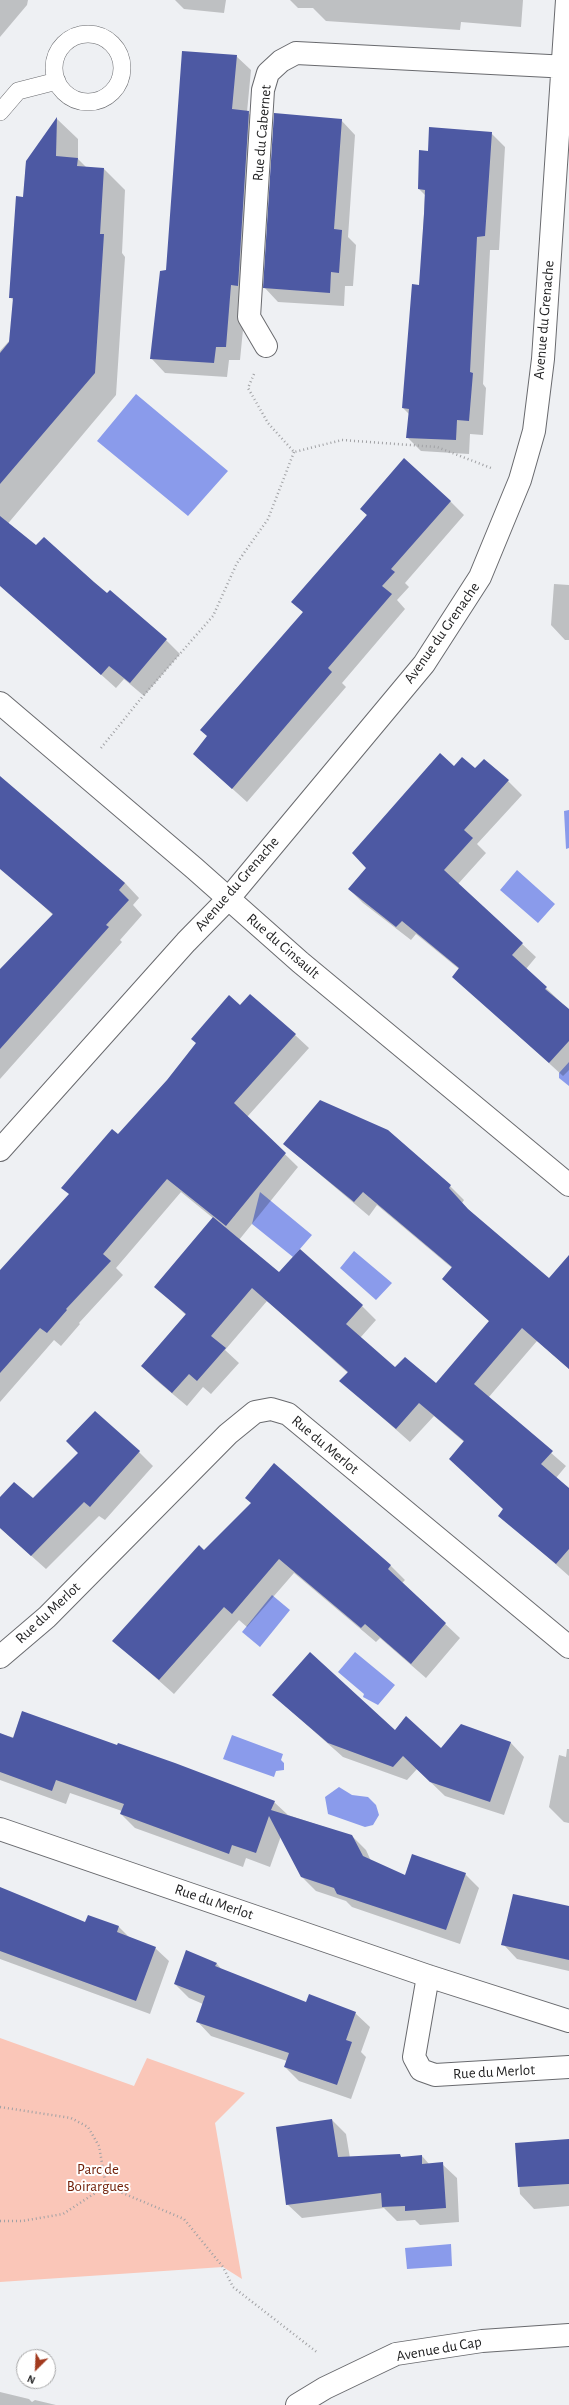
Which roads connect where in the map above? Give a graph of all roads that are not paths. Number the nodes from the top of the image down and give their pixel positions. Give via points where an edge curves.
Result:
1 (567, 0) edge
2 (566, 67) edge
3 (57, 81) junction
4 (0, 112) edge
5 (266, 346) road end
6 (0, 703) edge
7 (229, 898) junction
8 (0, 1150) edge
9 (569, 1185) edge
10 (569, 1647) edge
11 (0, 1657) edge
12 (0, 1829) edge
13 (428, 1976) junction
14 (569, 2021) edge
15 (569, 2067) edge
16 (569, 2335) edge
17 (297, 2405) edge

1 - 2 street, Avenue du Grenache
2 - 5 street, Rue du Cabernet via 296,53 268,73 263,90 249,317
2 - 7 street, Avenue du Grenache via 534,431 520,480 480,577 424,664
3 - 3 lane via 63,91 83,102 95,102 106,98 115,90 123,68 121,57 108,39 87,33 76,36 67,41 55,59
3 - 4 lane via 18,91
6 - 7 street, Rue du Cinsault
7 - 8 street, Avenue du Grenache via 186,942
7 - 9 street, Rue du Cinsault via 300,962
10 - 11 street, Rue du Merlot via 288,1414 271,1409 255,1412 228,1434 47,1617
12 - 13 street, Rue du Merlot
13 - 14 street, Rue du Merlot
13 - 15 street, Rue du Merlot via 414,2058 421,2070 435,2075
16 - 17 street, Avenue du Cap via 482,2341 396,2354

